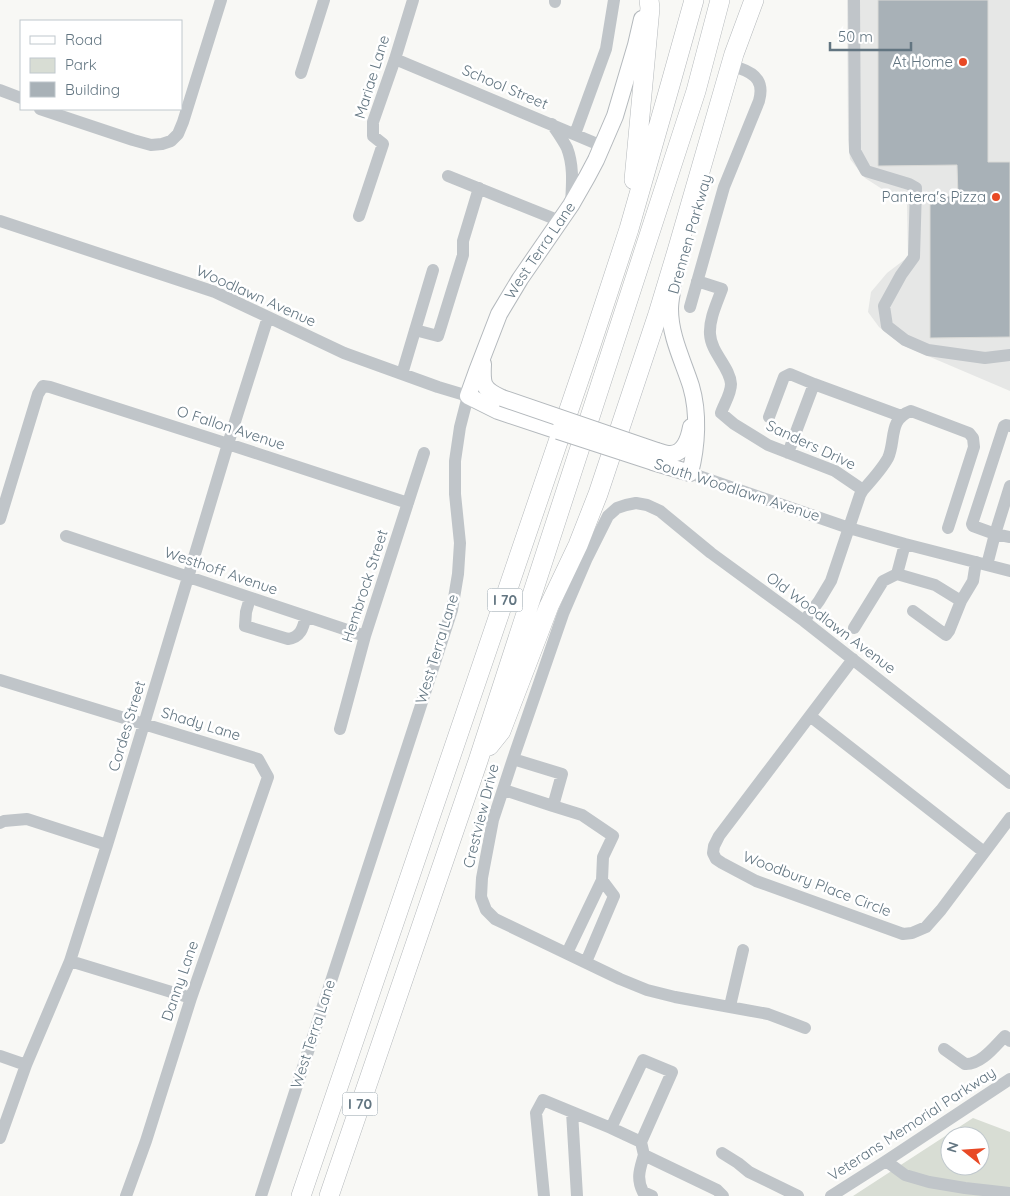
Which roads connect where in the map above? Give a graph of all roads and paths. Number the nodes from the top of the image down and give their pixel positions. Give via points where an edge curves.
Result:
1 (221, 0) edge
2 (324, 0) edge
3 (413, 0) edge
4 (614, 0) edge
5 (647, 0) edge
6 (694, 0) edge
7 (720, 0) edge
8 (754, 0) edge
9 (763, 0) edge
10 (854, 0) edge
11 (395, 59) junction
12 (739, 68) junction
13 (301, 73) dead end
14 (0, 90) edge
15 (20, 98) edge
16 (43, 110) edge
17 (552, 124) junction
18 (575, 134) junction
19 (602, 146) junction
20 (448, 176) dead end
21 (479, 188) junction
22 (570, 205) junction
23 (358, 216) dead end
24 (0, 221) edge
25 (560, 221) junction
26 (628, 229) junction
27 (433, 270) dead end
28 (697, 281) junction
29 (690, 307) dead end
30 (268, 317) junction
31 (415, 330) junction
32 (1010, 354) edge
33 (483, 356) junction
34 (402, 374) junction
35 (814, 384) junction
36 (468, 396) junction
37 (500, 404) junction
38 (695, 406) junction
39 (769, 416) dead end
40 (901, 416) junction
41 (1010, 426) edge
42 (228, 444) junction
43 (424, 453) dead end
44 (788, 453) junction
45 (655, 456) junction
46 (690, 473) junction
47 (1010, 486) edge
48 (863, 490) junction
49 (408, 503) junction
50 (626, 505) joint
51 (0, 519) edge
52 (849, 528) junction
53 (948, 528) dead end
54 (995, 534) junction
55 (66, 536) dead end
56 (1010, 537) edge
57 (905, 544) junction
58 (982, 563) junction
59 (1010, 571) edge
60 (897, 574) junction
61 (188, 576) junction
62 (250, 598) junction
63 (961, 601) junction
64 (913, 611) dead end
65 (306, 616) junction
66 (804, 621) junction
67 (854, 628) dead end
68 (365, 636) junction
69 (853, 659) junction
70 (0, 680) edge
71 (810, 716) junction
72 (144, 724) junction
73 (340, 729) dead end
74 (512, 759) junction
75 (478, 761) junction
76 (268, 777) joint
77 (1010, 782) edge
78 (504, 790) junction
79 (553, 806) junction
80 (1010, 818) edge
81 (0, 823) edge
82 (107, 845) junction
83 (984, 852) junction
84 (602, 880) junction
85 (743, 950) dead end
86 (567, 953) junction
87 (70, 961) junction
88 (586, 962) junction
89 (191, 998) junction
90 (730, 1006) junction
91 (804, 1028) dead end
92 (1008, 1035) edge
93 (944, 1048) dead end
94 (0, 1056) edge
95 (26, 1065) junction
96 (1010, 1079) edge
97 (572, 1112) junction
98 (611, 1128) junction
99 (0, 1138) edge
100 (640, 1142) junction
101 (722, 1153) dead end
102 (644, 1155) junction
103 (886, 1161) junction
104 (970, 1192) edge
105 (1009, 1194) edge
106 (126, 1196) edge
107 (261, 1196) edge
108 (301, 1196) edge
109 (329, 1196) edge
110 (544, 1196) edge
111 (577, 1196) edge
112 (652, 1196) edge
113 (723, 1196) edge
114 (798, 1196) edge
115 (831, 1196) edge

1 - 16 street via 178,134 171,141 151,145
2 - 13 street
3 - 11 street, Mariae Lane
4 - 18 street via 606,48
5 - 19 main road, West Terra Lane via 615,116
5 - 26 highway via 650,8
6 - 26 highway, I 70
7 - 75 highway, I 70 via 696,91
8 - 75 highway via 734,54 661,305 598,494 549,606 501,731
9 - 12 main road, Drennen Parkway
10 - 32 street via 855,151 866,171 916,188 914,257 884,306 887,326 905,340 928,350 985,358
11 - 17 street, School Street
11 - 23 street, Mariae Lane via 373,122 373,136 383,144
12 - 28 street via 756,78 762,91 724,187
12 - 38 main road, Drennen Parkway via 670,302 675,342
14 - 15 street
17 - 18 street, School Street
17 - 22 street via 567,149 571,165
18 - 19 street, School Street
19 - 22 main road, West Terra Lane
20 - 21 street
21 - 25 street
21 - 31 street via 464,241 464,255 438,336
22 - 25 main road, West Terra Lane
24 - 30 street, Woodlawn Avenue via 215,292
25 - 33 main road, West Terra Lane via 500,314
26 - 108 highway, I 70
27 - 31 street
28 - 29 street
28 - 44 street, Sanders Drive via 722,289 710,332 731,385 720,413 768,445
30 - 34 street, Woodlawn Avenue via 344,353
30 - 42 street, Cordes Street
31 - 34 street
33 - 36 main road, West Terra Lane
33 - 37 main road via 484,384
34 - 36 street, Woodlawn Avenue
35 - 39 street via 790,374 784,377
35 - 40 street
35 - 44 street
36 - 37 main road, South Woodlawn Avenue
36 - 107 street, West Terra Lane via 455,460 460,543 452,610
37 - 45 main road, South Woodlawn Avenue, bridge
38 - 45 main road via 685,445 678,452
38 - 46 main road, Drennen Parkway via 696,430
40 - 48 street via 888,457
40 - 53 street via 912,411 968,433 973,438 974,447
41 - 54 street via 1004,426 972,524
42 - 49 street, O Fallon Avenue
42 - 51 street, O Fallon Avenue via 43,386
42 - 61 street, Cordes Street
43 - 49 street, Hembrock Street
44 - 48 street, Sanders Drive via 835,471
45 - 46 main road, South Woodlawn Avenue
46 - 52 street, South Woodlawn Avenue
47 - 54 street
48 - 52 street
49 - 68 street, Hembrock Street
50 - 66 street, Old Woodlawn Avenue via 636,503 660,511
50 - 74 street, Crestview Drive via 608,516 587,558 555,634
52 - 57 street, South Woodlawn Avenue
52 - 66 street via 831,581
54 - 56 street
54 - 58 street
55 - 61 street, Westhoff Avenue
57 - 58 street, South Woodlawn Avenue
57 - 60 street
58 - 59 street, South Woodlawn Avenue
58 - 63 street
60 - 63 street via 935,585
60 - 67 street via 883,581
61 - 62 street, Westhoff Avenue
61 - 72 street, Cordes Street
62 - 65 street, Westhoff Avenue
62 - 65 street via 245,626 288,639 295,638 302,632
63 - 64 street via 946,635
65 - 68 street, Westhoff Avenue
66 - 69 street, Old Woodlawn Avenue
68 - 73 street, Hembrock Street
69 - 71 street, Woodbury Place Circle
69 - 77 street, Old Woodlawn Avenue
70 - 72 street, Shady Lane
71 - 83 street
71 - 83 street, Woodbury Place Circle via 719,836 713,853 716,859 756,881 903,934 926,927
72 - 76 street, Shady Lane via 258,759
72 - 82 street, Cordes Street
74 - 78 street, Crestview Drive
74 - 79 street via 562,774
75 - 109 highway, I 70
76 - 89 street, Danny Lane
78 - 79 street
78 - 86 street, Crestview Drive via 482,878 481,897 486,910 495,919
79 - 84 street via 582,814 613,836 603,857
80 - 83 street, Woodbury Place Circle
81 - 82 street via 27,819
82 - 87 street, Cordes Street
84 - 86 street
84 - 88 street via 614,896
85 - 90 street
86 - 88 street, Crestview Drive
87 - 89 street
87 - 95 street, Cordes Street
88 - 90 street, Crestview Drive via 647,990
89 - 106 street, Danny Lane
90 - 91 street, Crestview Drive via 768,1014
92 - 93 street via 974,1064 965,1064
94 - 95 street
95 - 99 street, Cordes Street
96 - 103 street, Veterans Memorial Parkway
97 - 98 street
97 - 110 street via 543,1100 536,1113
97 - 111 street
98 - 100 street
98 - 100 street via 643,1060 672,1072
100 - 102 street
101 - 114 street via 749,1172
102 - 112 street via 639,1183 643,1192
102 - 113 street via 717,1190
103 - 104 street via 905,1175
103 - 115 street, Veterans Memorial Parkway
104 - 105 street

